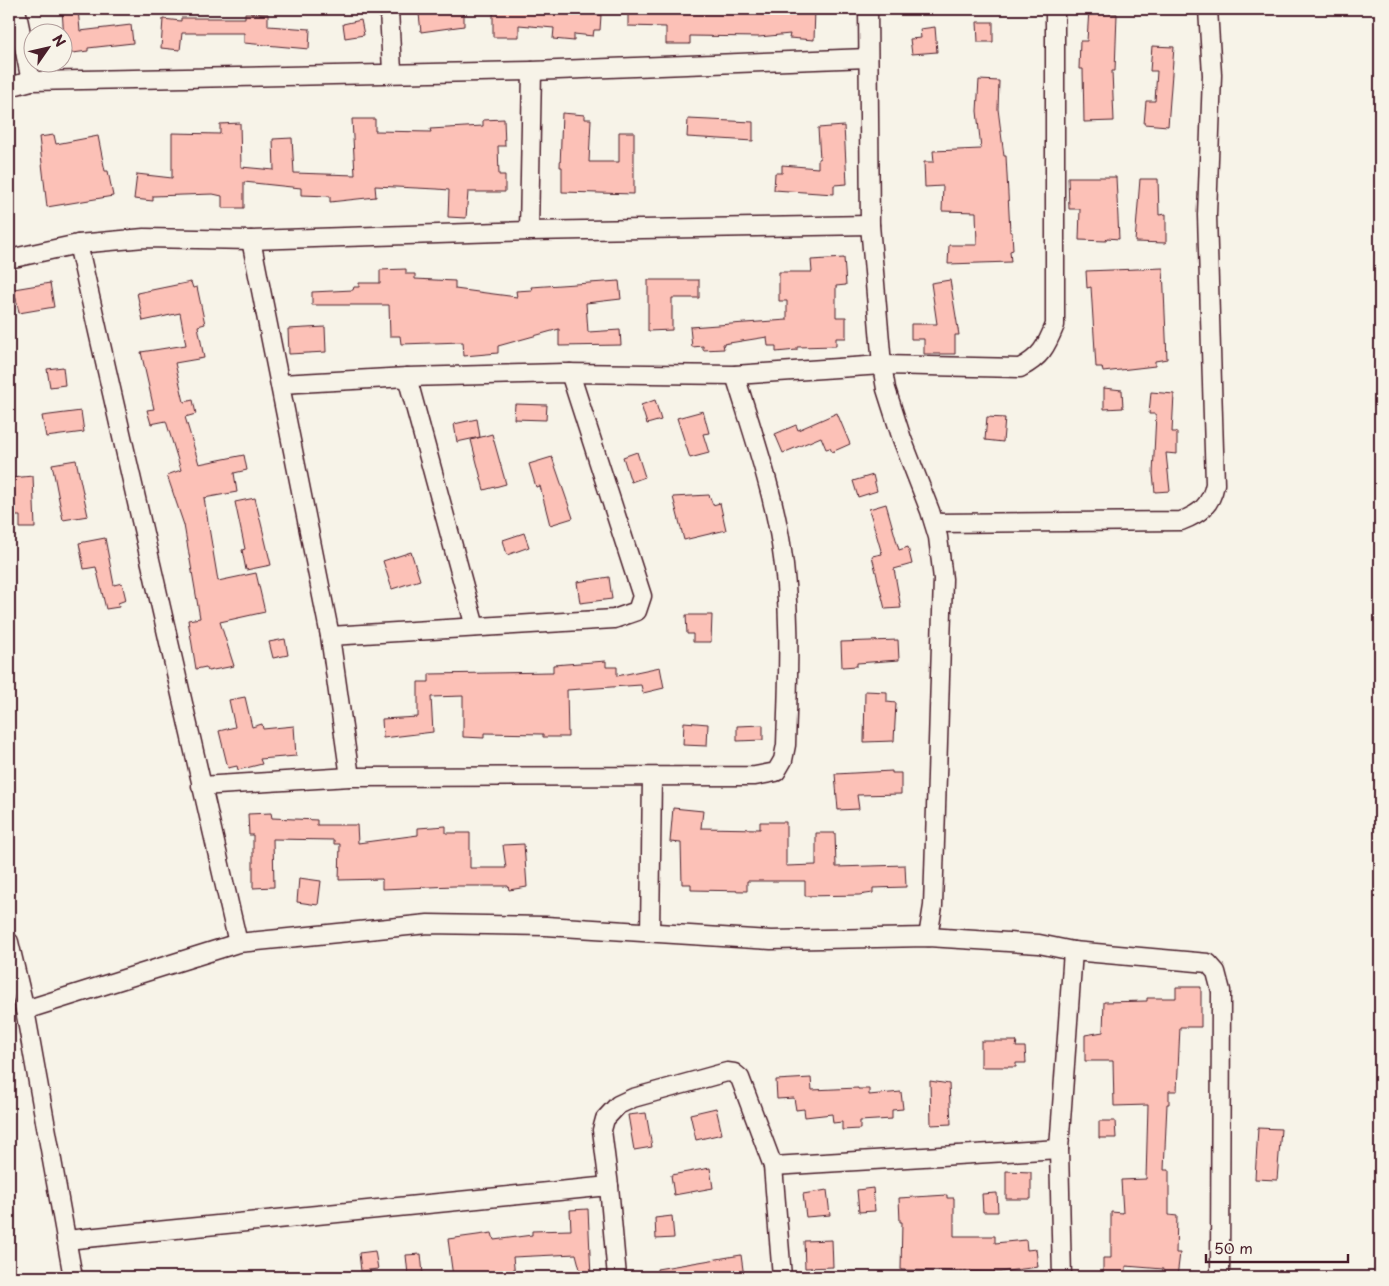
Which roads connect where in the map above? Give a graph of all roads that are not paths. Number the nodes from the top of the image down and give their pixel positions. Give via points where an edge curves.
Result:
1 (16, 9) edge
2 (389, 9) edge
3 (868, 9) edge
4 (1055, 9) edge
5 (1208, 9) edge
6 (868, 58) junction
7 (532, 71) junction
8 (392, 72) junction
9 (31, 81) junction
10 (9, 86) edge
11 (870, 225) junction
12 (529, 231) junction
13 (251, 240) junction
14 (78, 244) junction
15 (9, 259) edge
16 (882, 365) junction
17 (570, 373) junction
18 (735, 375) junction
19 (407, 377) junction
20 (281, 384) junction
21 (934, 523) junction
22 (475, 627) junction
23 (330, 636) junction
24 (350, 777) junction
25 (652, 777) junction
26 (201, 786) junction
27 (650, 932) junction
28 (928, 937) junction
29 (9, 942) edge
30 (238, 943) junction
31 (1073, 951) junction
32 (25, 1010) junction
33 (1059, 1149) junction
34 (773, 1166) junction
35 (609, 1186) junction
36 (66, 1240) junction
37 (72, 1277) edge
38 (617, 1277) edge
39 (782, 1277) edge
40 (1062, 1277) edge
41 (1220, 1277) edge

1 - 9 street
2 - 8 street
3 - 6 street
4 - 16 street via 1055,325 1046,346 1035,360 1020,368
5 - 21 street via 1212,75 1207,215 1213,496 1197,515 1181,521
6 - 7 street
6 - 11 street
7 - 8 street
7 - 12 street
8 - 9 street
9 - 10 street
11 - 12 street
11 - 16 street
12 - 13 street
13 - 14 street via 144,238
13 - 20 street
14 - 15 street
14 - 26 street
16 - 18 street
16 - 21 street via 902,440
17 - 18 street
17 - 19 street
17 - 22 street via 642,596 637,611 614,619
18 - 25 street via 765,471 781,544 788,607 788,689 783,760 776,772 755,776
19 - 20 street
19 - 22 street
20 - 23 street
21 - 28 street via 943,579 933,906
22 - 23 street
23 - 24 street
24 - 25 street
24 - 26 street
25 - 27 street
26 - 30 street
27 - 28 street via 771,940
27 - 30 street via 428,924
28 - 31 street via 1039,944
29 - 32 street
30 - 32 street
31 - 33 street
31 - 41 street via 1208,963 1219,979 1222,991
32 - 36 street
33 - 34 street
33 - 40 street
34 - 35 street via 740,1078 727,1072 633,1098 610,1112 602,1130
34 - 39 street
35 - 36 street
35 - 38 street
36 - 37 street

